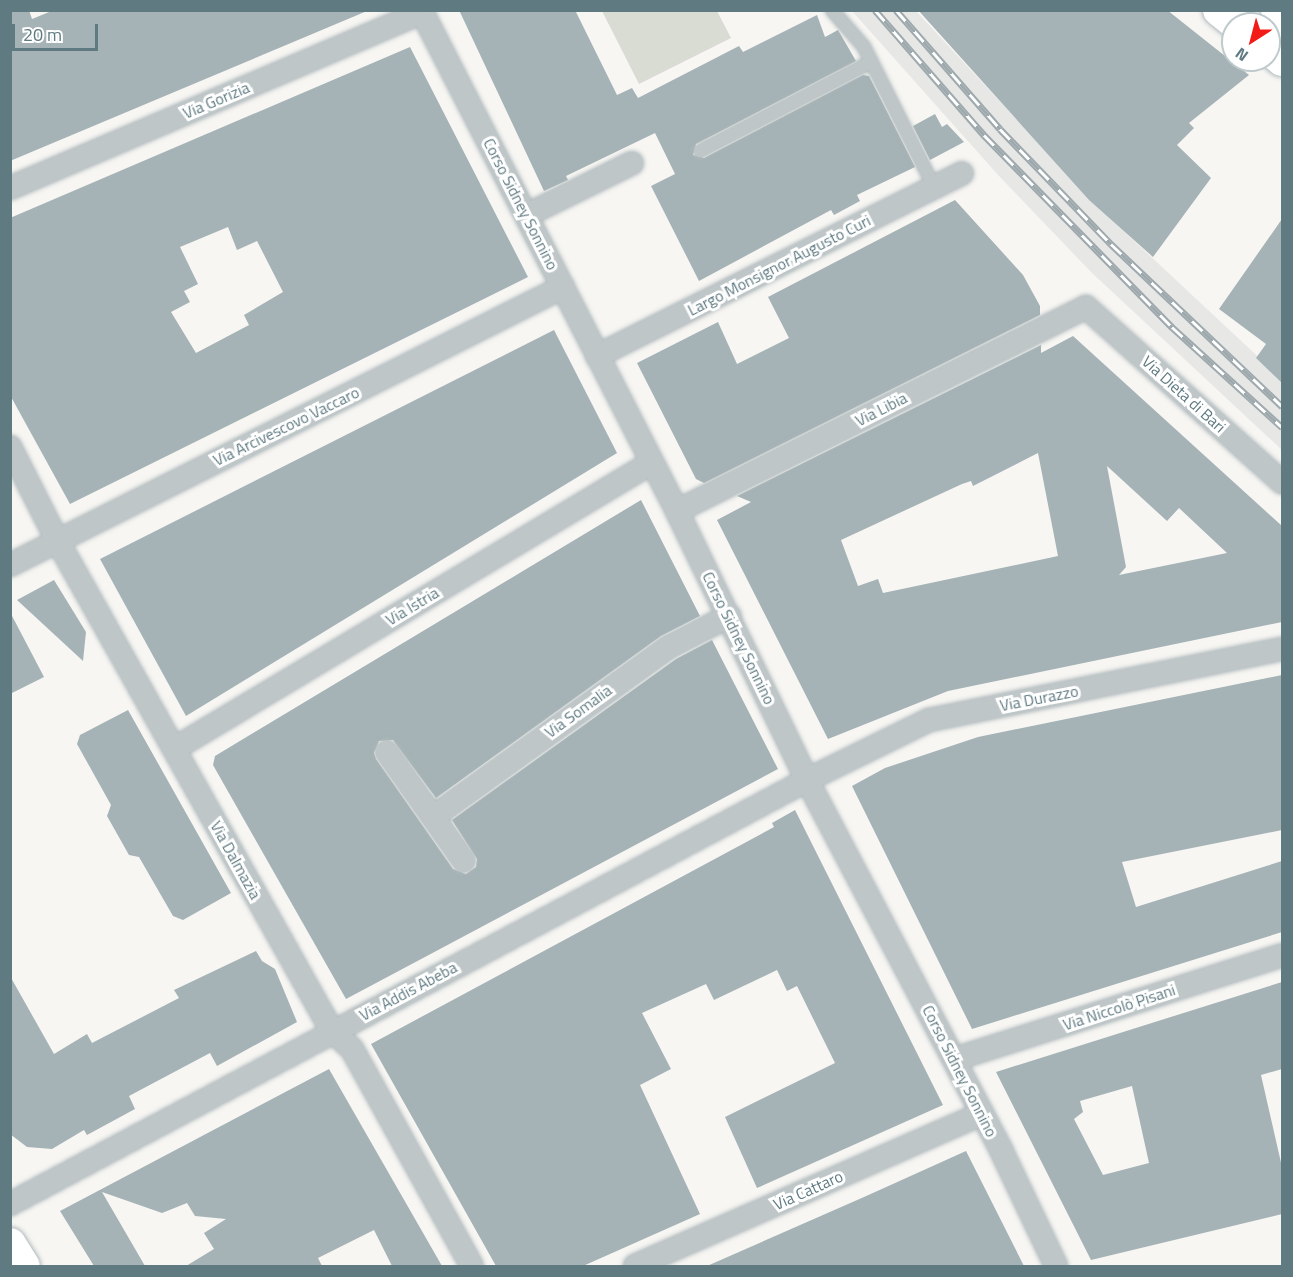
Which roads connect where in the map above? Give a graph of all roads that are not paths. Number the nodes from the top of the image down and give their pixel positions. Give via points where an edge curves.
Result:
1 (832, 10) edge
2 (1277, 10) edge
3 (422, 11) edge
4 (1282, 25) edge
5 (871, 62) junction
6 (700, 151) dead end
7 (632, 163) dead end
8 (962, 173) dead end
9 (934, 187) junction
10 (10, 188) edge
11 (526, 216) junction
12 (563, 287) junction
13 (1086, 307) joint
14 (597, 356) junction
15 (10, 447) edge
16 (651, 463) junction
17 (1282, 482) edge
18 (676, 511) junction
19 (57, 540) junction
20 (10, 565) edge
21 (729, 616) junction
22 (1282, 649) edge
23 (174, 749) junction
24 (387, 752) dead end
25 (807, 780) junction
26 (433, 817) junction
27 (464, 861) dead end
28 (1282, 955) edge
29 (332, 1031) junction
30 (955, 1059) junction
31 (982, 1114) junction
32 (10, 1204) edge
33 (10, 1244) edge
34 (24, 1266) edge
35 (472, 1266) edge
36 (635, 1266) edge
37 (1056, 1266) edge

1 - 5 lane via 864,47
2 - 4 main road
3 - 10 street, Via Gorizia
3 - 11 street, Corso Sidney Sonnino
5 - 6 lane
5 - 9 lane
7 - 11 street
8 - 9 street, Largo Monsignor Augusto Curi
9 - 14 street, Largo Monsignor Augusto Curi
11 - 12 street, Corso Sidney Sonnino
12 - 14 street, Corso Sidney Sonnino
12 - 19 street, Via Arcivescovo Vaccaro
13 - 17 street, Via Dieta di Bari
13 - 18 street, Via Libia
14 - 16 street, Corso Sidney Sonnino
15 - 19 street, Via Dalmazia
16 - 18 street, Corso Sidney Sonnino
16 - 23 street, Via Istria
18 - 21 street, Corso Sidney Sonnino
19 - 20 street, Via Arcivescovo Vaccaro
19 - 23 street, Via Dalmazia
21 - 25 street, Corso Sidney Sonnino
21 - 26 street, Via Somalia via 669,647
22 - 25 street, Via Durazzo via 929,720
23 - 29 street, Via Dalmazia
24 - 26 street
25 - 29 street, Via Addis Abeba
25 - 30 street, Corso Sidney Sonnino
26 - 27 street
28 - 30 street, Via Niccolò Pisani
29 - 32 street, Via Addis Abeba
29 - 35 street, Via Dalmazia via 352,1049
30 - 31 street, Corso Sidney Sonnino
31 - 36 street, Via Cattaro
31 - 37 street, Corso Sidney Sonnino
33 - 34 main road

